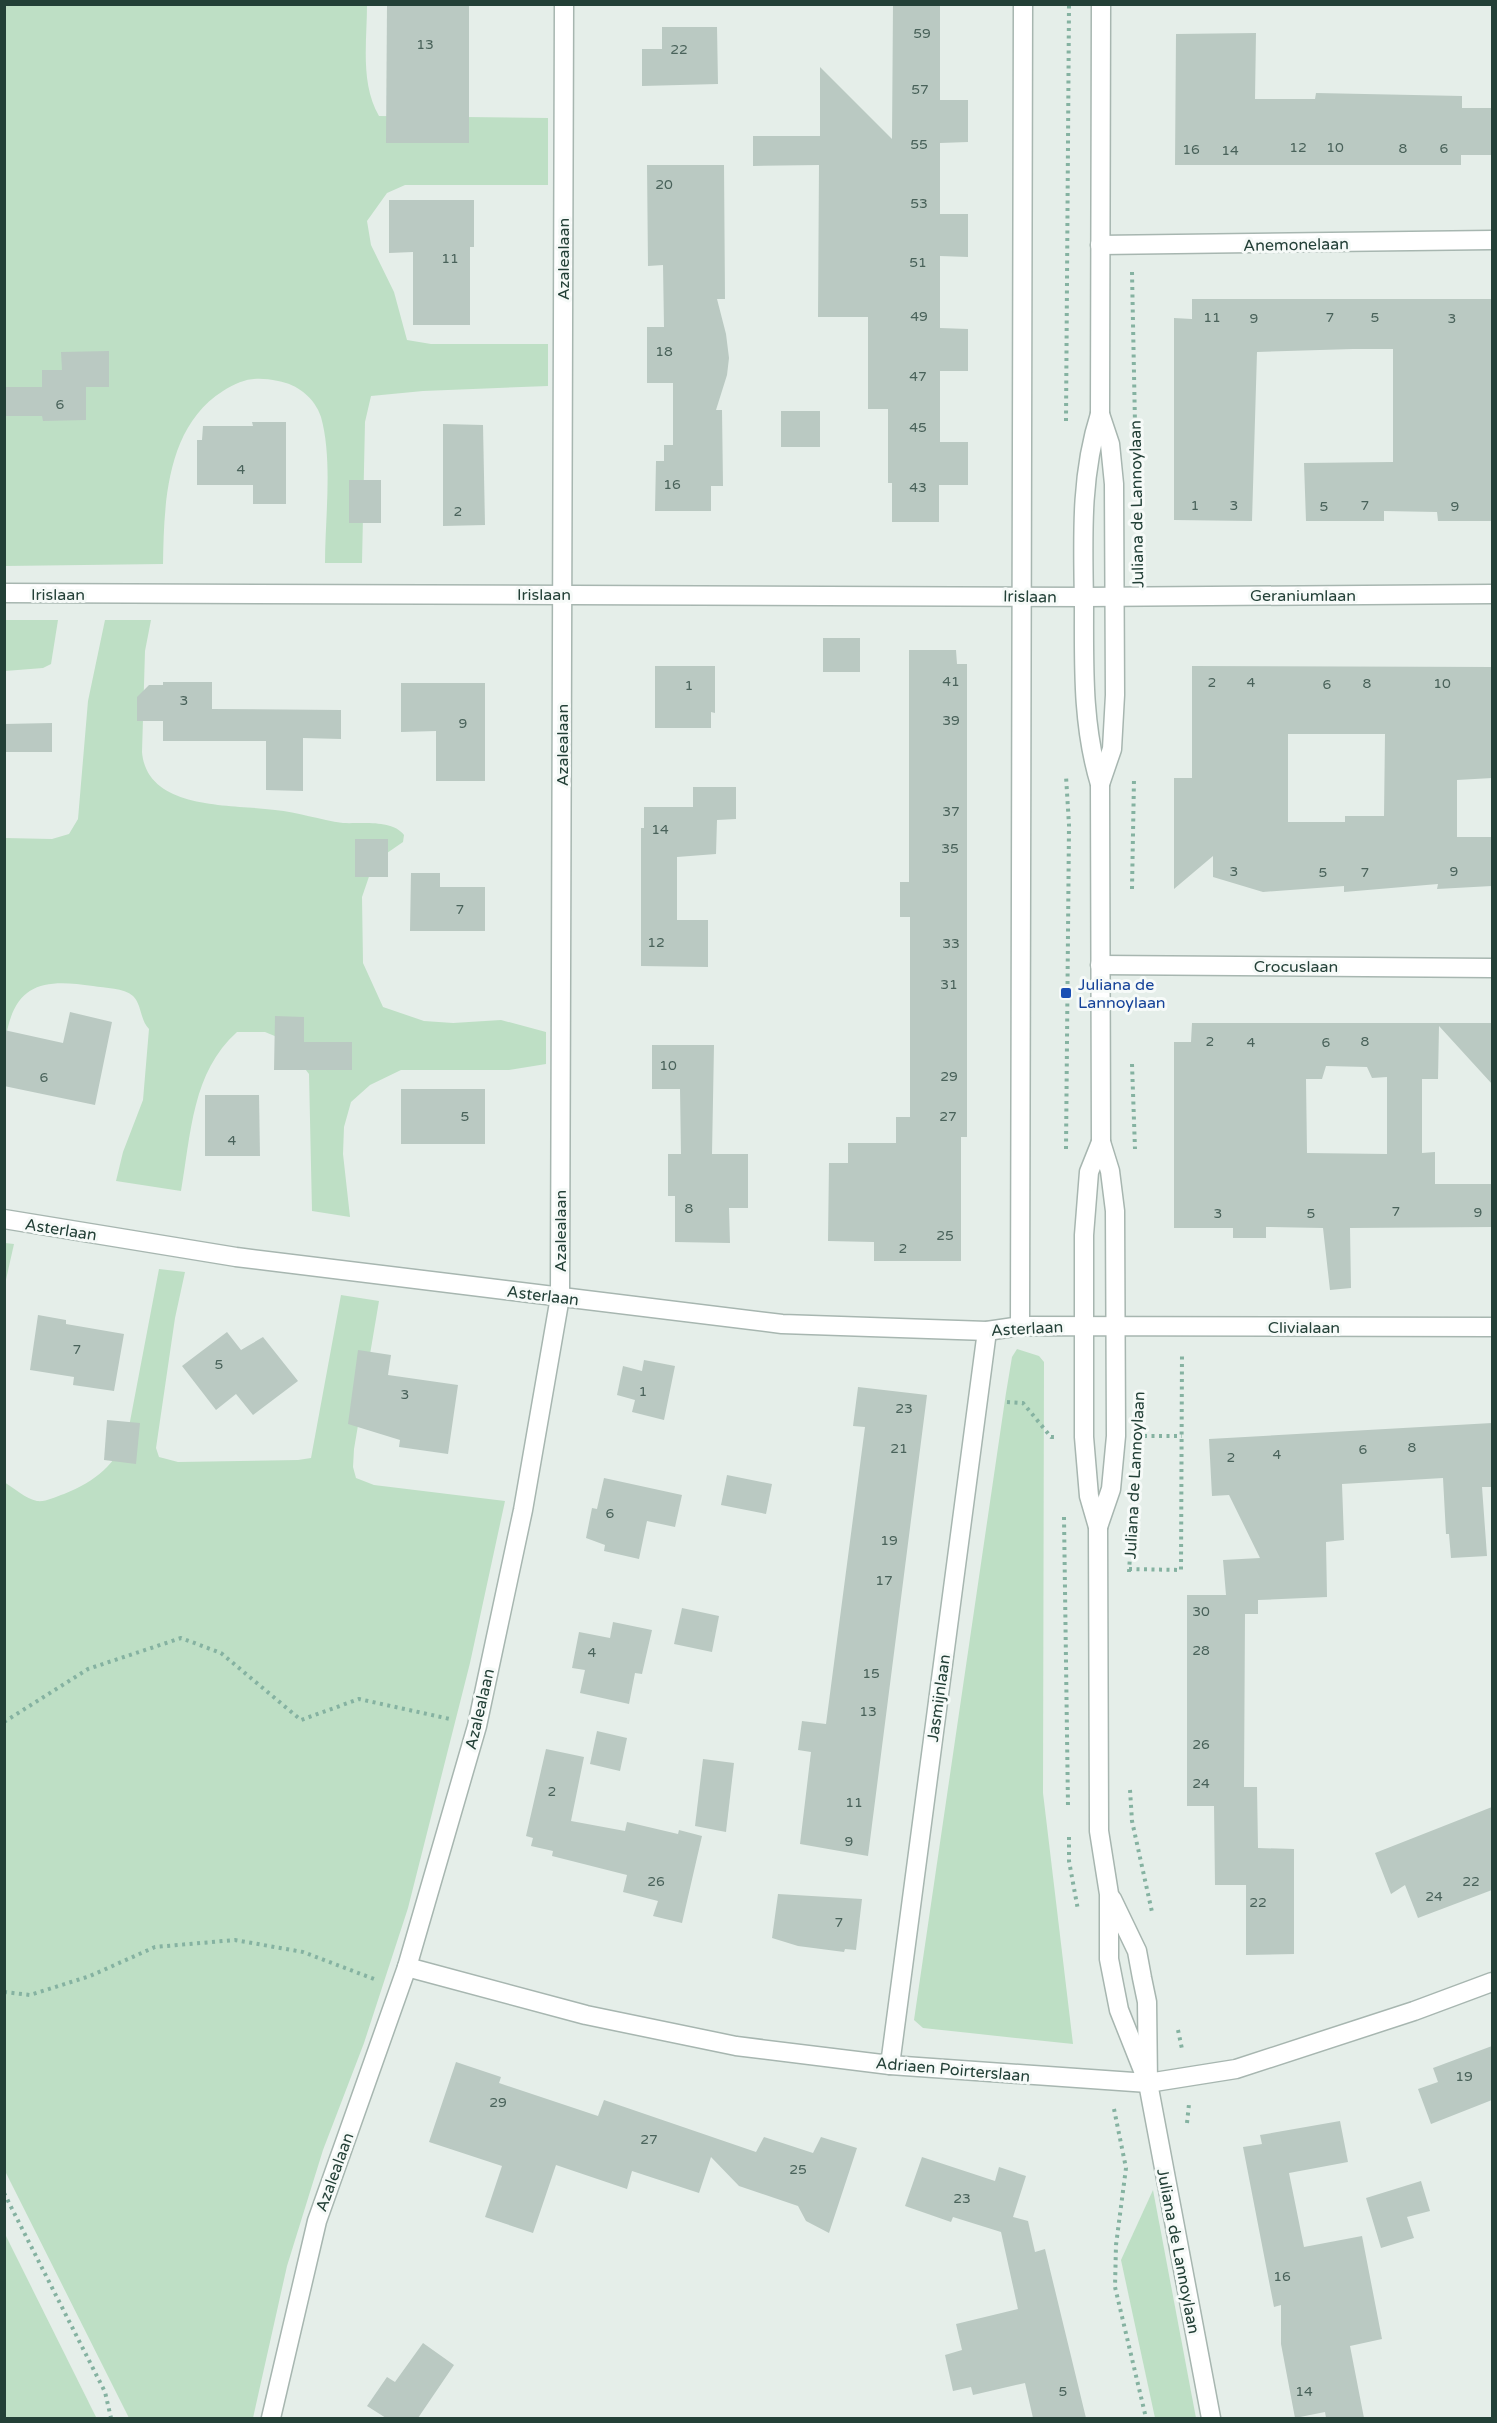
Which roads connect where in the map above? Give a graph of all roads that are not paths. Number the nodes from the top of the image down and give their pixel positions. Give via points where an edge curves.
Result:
1 (564, 4) edge
2 (1023, 4) edge
3 (1101, 4) edge
4 (1492, 240) edge
5 (1100, 246) junction
6 (1100, 414) junction
7 (4, 594) edge
8 (563, 594) junction
9 (1492, 594) edge
10 (1021, 596) junction
11 (1114, 596) junction
12 (1084, 597) junction
13 (1100, 784) junction
14 (1100, 965) junction
15 (1492, 968) edge
16 (1101, 1142) junction
17 (4, 1219) edge
18 (560, 1297) junction
19 (1020, 1326) junction
20 (1084, 1326) junction
21 (1115, 1326) junction
22 (1492, 1327) edge
23 (987, 1330) junction
24 (1098, 1527) junction
25 (1109, 1894) junction
26 (408, 1967) junction
27 (1492, 1982) edge
28 (890, 2065) junction
29 (1148, 2083) junction
30 (271, 2418) edge
31 (1211, 2418) edge

1 - 8 street, Azalealaan
2 - 10 street
3 - 5 street, Juliana de Lannoylaan
4 - 5 street, Anemonelaan
5 - 6 street, Juliana de Lannoylaan
6 - 11 street, Juliana de Lannoylaan via 1110,444 1114,484
6 - 12 street, Juliana de Lannoylaan via 1090,443 1083,508
7 - 8 street, Irislaan
8 - 10 street, Irislaan
8 - 18 street, Azalealaan
9 - 11 street, Geraniumlaan
10 - 12 street, Irislaan
10 - 19 street
11 - 12 street, Geraniumlaan
11 - 13 street, Juliana de Lannoylaan via 1112,749
12 - 13 street, Juliana de Lannoylaan via 1086,717 1089,750
13 - 14 street, Juliana de Lannoylaan
14 - 15 street, Crocuslaan
14 - 16 street, Juliana de Lannoylaan
16 - 20 street, Juliana de Lannoylaan via 1089,1172 1085,1212
16 - 21 street, Juliana de Lannoylaan via 1110,1171 1115,1211
17 - 18 street, Asterlaan via 236,1257
18 - 23 street, Asterlaan via 782,1324
18 - 26 street, Azalealaan via 523,1510 477,1726
19 - 20 street, Asterlaan
19 - 23 street, Asterlaan
20 - 21 street, Asterlaan
20 - 24 street, Juliana de Lannoylaan via 1084,1437 1089,1496
21 - 22 street, Clivialaan
21 - 24 street, Juliana de Lannoylaan via 1115,1445 1111,1489
23 - 28 street, Jasmijnlaan
24 - 25 street, Juliana de Lannoylaan via 1099,1831
25 - 29 street, Juliana de Lannoylaan via 1110,1959 1119,2010
25 - 29 street, Juliana de Lannoylaan via 1139,1960 1147,2002
26 - 28 street, Adriaen Poirterslaan via 586,2015 736,2046
26 - 30 street, Azalealaan via 317,2221
27 - 29 street, Adriaen Poirterslaan via 1414,2012 1236,2069
28 - 29 street, Adriaen Poirterslaan
29 - 31 street, Juliana de Lannoylaan

